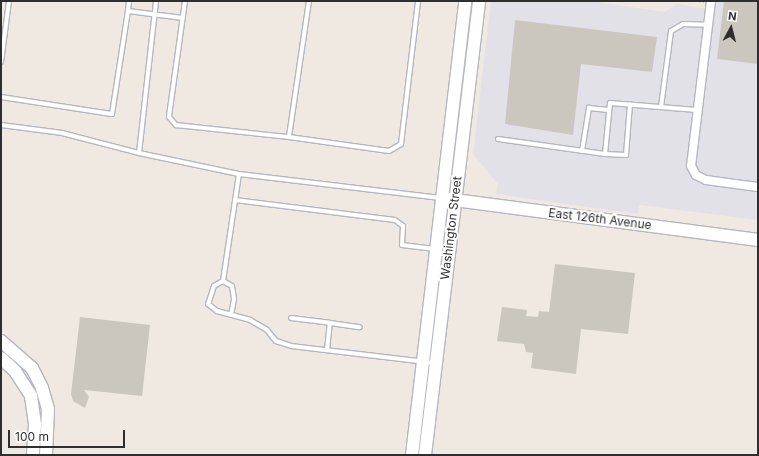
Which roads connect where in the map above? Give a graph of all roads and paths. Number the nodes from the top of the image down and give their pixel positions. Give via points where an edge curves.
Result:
1 (9, 1) edge
2 (129, 1) edge
3 (156, 1) edge
4 (185, 1) edge
5 (309, 1) edge
6 (418, 1) edge
7 (465, 1) edge
8 (479, 1) edge
9 (698, 1) edge
10 (708, 2) edge
11 (128, 11) junction
12 (155, 14) junction
13 (183, 18) junction
14 (708, 25) junction
15 (1, 62) edge
16 (1, 97) edge
17 (630, 104) junction
18 (661, 107) junction
19 (609, 110) junction
20 (697, 110) junction
21 (1, 125) edge
22 (289, 137) junction
23 (498, 139) dead end
24 (582, 151) junction
25 (139, 153) junction
26 (605, 154) junction
27 (239, 174) junction
28 (758, 187) edge
29 (442, 198) junction
30 (235, 200) junction
31 (455, 200) junction
32 (758, 240) edge
33 (436, 249) junction
34 (223, 281) junction
35 (231, 315) junction
36 (291, 318) dead end
37 (330, 323) junction
38 (360, 326) dead end
39 (1, 341) edge
40 (326, 350) junction
41 (1, 358) edge
42 (27, 363) junction
43 (436, 363) junction
44 (423, 364) junction
45 (15, 371) junction
46 (35, 421) junction
47 (49, 421) junction
48 (32, 455) edge
49 (46, 455) edge
50 (412, 455) edge
51 (425, 455) edge

1 - 15 lane
2 - 11 lane
3 - 12 lane
4 - 13 lane
5 - 22 lane
6 - 22 lane via 401,144 389,151
7 - 29 main road, Washington Street
8 - 31 main road, Washington Street
9 - 10 path
10 - 14 street
11 - 12 lane
11 - 16 lane via 112,114
12 - 13 lane
12 - 25 lane
13 - 22 lane via 169,117 176,125
14 - 18 lane via 684,24 671,30
14 - 20 street
17 - 18 lane
17 - 19 lane via 610,103
17 - 26 lane via 626,155
18 - 20 lane
19 - 24 lane via 589,108
19 - 26 lane
20 - 28 street via 691,160 696,175 711,181
21 - 25 lane via 62,133
23 - 24 lane
24 - 26 lane
25 - 27 lane
27 - 29 lane
27 - 30 lane
29 - 31 main road, East 126th Avenue
29 - 33 main road, Washington Street
30 - 33 lane via 395,220 403,226 402,245
30 - 34 lane
31 - 32 main road, East 126th Avenue
31 - 43 main road, Washington Street
33 - 44 main road, Washington Street
34 - 35 lane via 232,286 234,299
34 - 35 lane via 214,286 208,304 217,311
35 - 40 lane via 250,320 267,330 276,341
36 - 37 lane
37 - 38 lane
37 - 40 lane
39 - 42 main road
40 - 44 lane
41 - 45 main road
42 - 45 street
42 - 47 main road via 42,388
43 - 44 lane
43 - 51 main road, Washington Street
44 - 50 main road, Washington Street
45 - 46 main road via 30,396
46 - 47 street
46 - 48 main road
47 - 49 main road

